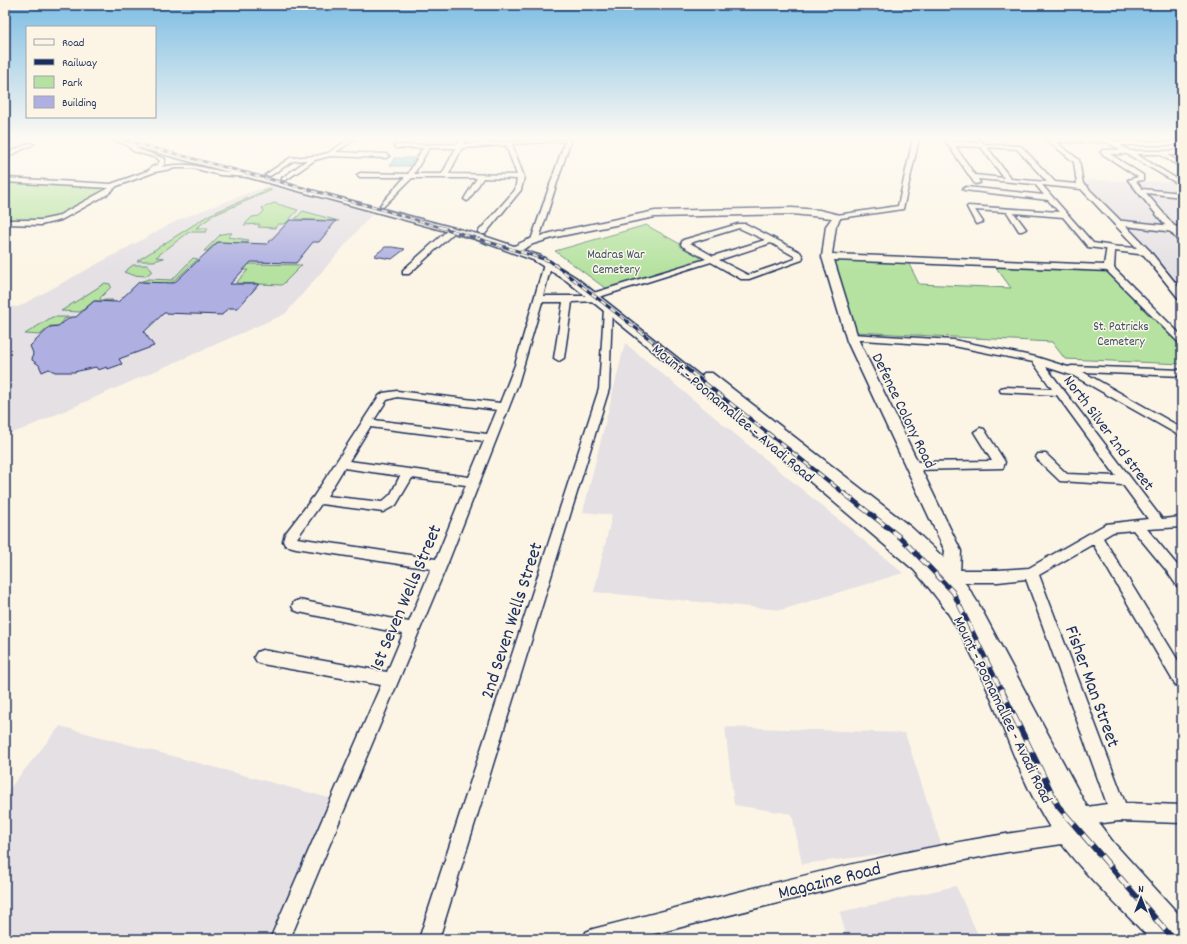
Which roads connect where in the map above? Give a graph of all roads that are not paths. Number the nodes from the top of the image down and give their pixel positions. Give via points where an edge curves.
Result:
1 (69, 183) edge
2 (115, 183) edge
3 (116, 183) edge
4 (274, 183) edge
5 (299, 183) edge
6 (403, 183) edge
7 (477, 183) edge
8 (520, 183) edge
9 (554, 183) edge
10 (906, 183) edge
11 (976, 183) edge
12 (1037, 183) edge
13 (1045, 183) edge
14 (1080, 183) edge
15 (1134, 183) edge
16 (1053, 184) joint
17 (110, 185) junction
18 (1085, 187) junction
19 (966, 189) dead end
20 (982, 191) junction
21 (1141, 191) junction
22 (1182, 195) edge
23 (1051, 198) junction
24 (467, 199) dead end
25 (1148, 199) junction
26 (1182, 202) edge
27 (383, 205) junction
28 (1009, 210) junction
29 (1066, 215) junction
30 (837, 217) junction
31 (5, 222) edge
32 (979, 222) dead end
33 (1117, 222) junction
34 (445, 225) junction
35 (1177, 228) edge
36 (1022, 229) dead end
37 (482, 232) junction
38 (535, 240) junction
39 (772, 240) junction
40 (1182, 240) edge
41 (520, 247) junction
42 (1110, 248) junction
43 (1146, 252) junction
44 (827, 257) junction
45 (799, 258) junction
46 (810, 258) dead end
47 (710, 259) junction
48 (548, 263) junction
49 (1109, 268) junction
50 (406, 272) dead end
51 (1167, 279) junction
52 (1182, 283) edge
53 (1182, 297) edge
54 (538, 299) junction
55 (600, 299) junction
56 (568, 300) junction
57 (851, 337) junction
58 (1182, 341) edge
59 (559, 358) dead end
60 (1036, 360) junction
61 (1066, 369) junction
62 (1182, 373) edge
63 (1005, 390) dead end
64 (1060, 392) junction
65 (503, 407) junction
66 (368, 423) junction
67 (980, 432) dead end
68 (1182, 434) edge
69 (491, 438) junction
70 (1042, 457) dead end
71 (341, 464) junction
72 (912, 466) junction
73 (408, 473) junction
74 (1127, 481) junction
75 (473, 482) junction
76 (318, 499) junction
77 (1182, 522) edge
78 (1158, 523) junction
79 (1136, 525) junction
80 (1095, 536) junction
81 (440, 565) junction
82 (1031, 573) junction
83 (951, 576) junction
84 (1182, 582) edge
85 (299, 606) dead end
86 (413, 629) junction
87 (262, 657) dead end
88 (391, 680) junction
89 (1182, 681) edge
90 (1119, 812) junction
91 (1182, 814) edge
92 (1074, 826) junction
93 (1182, 938) edge
94 (280, 939) edge
95 (429, 939) edge
96 (593, 939) edge
97 (1168, 939) edge

1 - 17 street
2 - 17 street
3 - 17 street
4 - 34 main road, Mount - Poonamallee - Avadi Road
5 - 27 main road, Mount - Poonamallee - Avadi Road
6 - 27 street
7 - 24 street
8 - 37 street via 518,190
9 - 38 street
10 - 30 street via 901,208
11 - 20 street
12 - 23 street
13 - 16 street
14 - 18 street
15 - 21 street
16 - 18 street
17 - 31 street via 114,187 111,190 53,221 38,224
18 - 33 street
19 - 20 street
20 - 23 street
21 - 22 street
21 - 25 street
23 - 29 street
25 - 26 street
25 - 35 street
27 - 34 main road, Mount - Poonamallee - Avadi Road
28 - 29 street
28 - 32 street via 970,207
28 - 36 street
29 - 42 street via 1091,245
30 - 38 main road via 792,211 671,213 620,220
30 - 44 main road via 831,226
33 - 35 main road
33 - 43 main road
34 - 37 main road, Mount - Poonamallee - Avadi Road
34 - 41 main road, Mount - Poonamallee - Avadi Road
34 - 50 street
35 - 40 street
37 - 41 main road, Mount - Poonamallee - Avadi Road
38 - 41 main road
39 - 45 street via 797,254
39 - 47 street
39 - 47 street via 738,226 686,242 685,244
41 - 48 main road, Mount - Poonamallee - Avadi Road
41 - 55 main road, Mount - Poonamallee - Avadi Road via 556,259
42 - 43 main road
42 - 49 main road
43 - 51 street
44 - 49 main road
44 - 57 main road, Defence Colony Road
45 - 46 street
45 - 47 street via 749,277 744,277
47 - 55 street
48 - 54 street, 1st Seven Wells Street
48 - 55 main road, Mount - Poonamallee - Avadi Road
49 - 58 street
51 - 52 street
51 - 53 street
54 - 56 street
54 - 65 street, 1st Seven Wells Street via 520,365
55 - 56 street
55 - 83 main road, Mount - Poonamallee - Avadi Road via 906,532
55 - 92 main road, Mount - Poonamallee - Avadi Road via 914,561 944,592 970,632 1060,824
55 - 95 street, 2nd Seven Wells Street via 604,389
56 - 59 street
57 - 60 street via 954,343
57 - 72 main road, Defence Colony Road
60 - 61 street
60 - 64 street, North Silver 2nd street
61 - 62 street
61 - 68 street via 1122,398
63 - 64 street
64 - 74 street, North Silver 2nd street
65 - 66 street via 392,394 383,398
65 - 69 street, 1st Seven Wells Street
66 - 69 street
66 - 71 street
67 - 72 street via 999,465
69 - 75 street, 1st Seven Wells Street
70 - 74 street via 1064,478
71 - 73 street
71 - 76 street
72 - 83 main road, Defence Colony Road via 953,551
73 - 75 street
73 - 76 street via 393,501 387,506
74 - 78 street, North Silver 2nd street
75 - 81 street, 1st Seven Wells Street
76 - 81 street via 290,541
77 - 78 street
78 - 79 street
79 - 80 street via 1111,527
79 - 84 street
80 - 82 street
80 - 89 street
81 - 86 street, 1st Seven Wells Street
82 - 83 street
82 - 90 street, Fisher Man Street
83 - 92 main road, Mount - Poonamallee - Avadi Road via 972,608
85 - 86 street
86 - 88 street, 1st Seven Wells Street
87 - 88 street
88 - 94 street, 1st Seven Wells Street
90 - 91 street, Magazine Road
90 - 92 street, Magazine Road
92 - 93 main road, Mount - Poonamallee - Avadi Road via 1105,850
92 - 96 street, Magazine Road via 1007,842 901,862
92 - 97 main road, Mount - Poonamallee - Avadi Road

